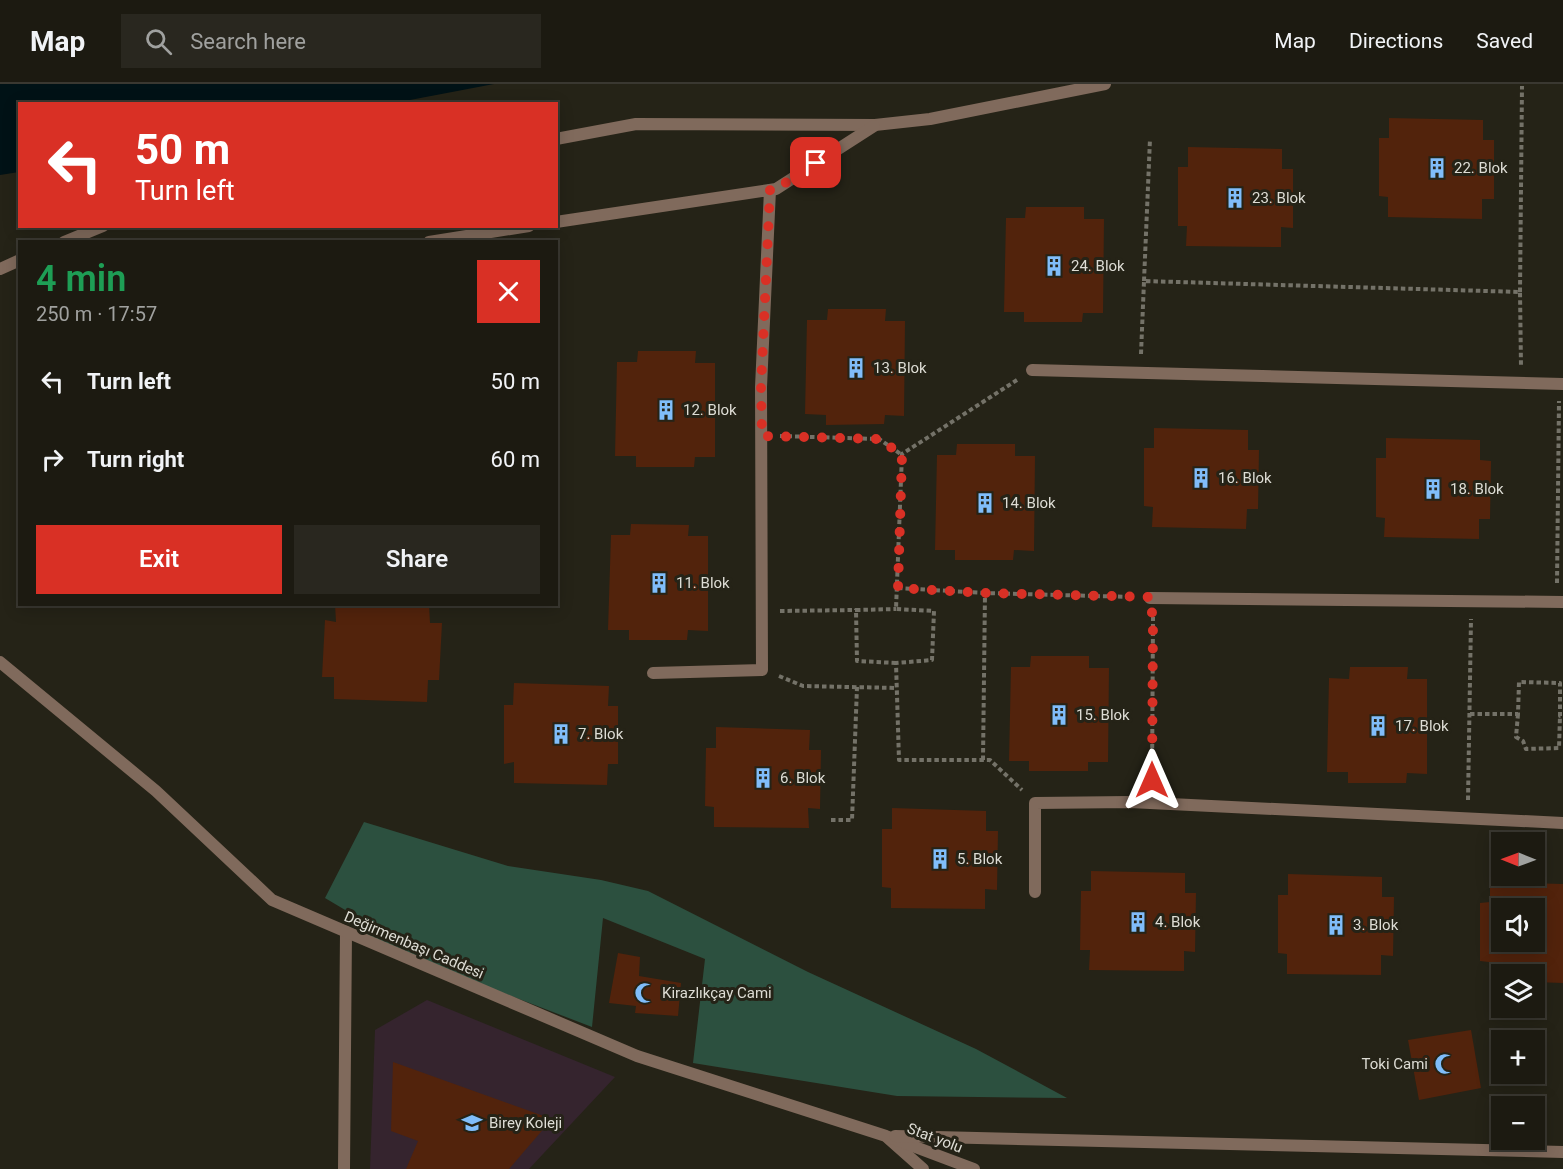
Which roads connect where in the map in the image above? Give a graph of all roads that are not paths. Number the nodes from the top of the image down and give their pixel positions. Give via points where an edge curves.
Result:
1 (1105, 84) edge
2 (875, 125) junction
3 (558, 139) edge
4 (770, 190) junction
5 (558, 222) edge
6 (98, 228) edge
7 (516, 228) edge
8 (69, 240) edge
9 (442, 240) edge
10 (18, 261) edge
11 (0, 268) edge
12 (1032, 370) road end
13 (1561, 384) edge
14 (1150, 597) road end
15 (1560, 602) edge
16 (0, 662) edge
17 (653, 673) dead end
18 (1563, 823) edge
19 (1035, 892) dead end
20 (346, 932) junction
21 (886, 1136) junction
22 (1563, 1152) edge
23 (344, 1169) edge
24 (923, 1169) edge
25 (974, 1169) edge

1 - 2 street via 930,119
2 - 3 street via 636,124
2 - 4 street
4 - 5 street
4 - 17 street via 761,387 762,670
6 - 8 street
7 - 9 street
10 - 11 street
12 - 13 street
14 - 15 street
16 - 20 street, Değirmenbaşı Caddesi via 156,791 272,900
18 - 19 street via 1152,803 1035,803
20 - 21 street, Değirmenbaşı Caddesi via 637,1056
20 - 23 street
21 - 22 street
21 - 24 street, Stat yolu
21 - 25 street, Stat yolu

